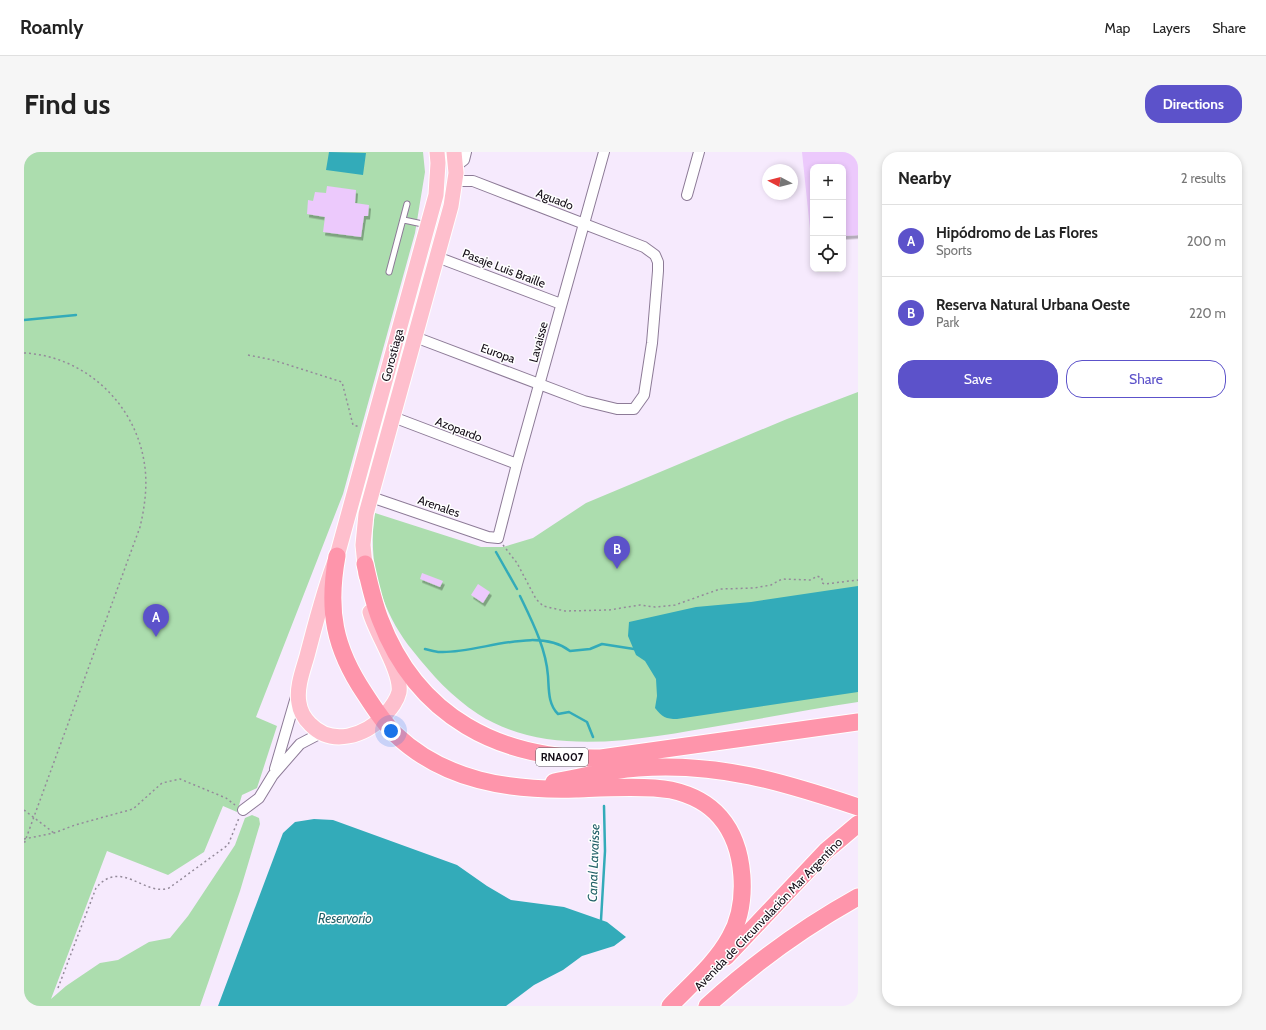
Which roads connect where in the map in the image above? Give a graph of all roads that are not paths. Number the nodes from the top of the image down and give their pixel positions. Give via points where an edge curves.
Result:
1 (437, 152) edge
2 (466, 152) edge
3 (604, 152) edge
4 (699, 152) edge
5 (455, 159) edge
6 (455, 181) junction
7 (687, 195) dead end
8 (407, 204) dead end
9 (404, 220) junction
10 (428, 225) junction
11 (584, 225) junction
12 (437, 257) junction
13 (389, 272) dead end
14 (561, 304) junction
15 (404, 311) junction
16 (421, 316) junction
17 (415, 337) junction
18 (540, 383) junction
19 (617, 409) joint
20 (393, 418) junction
21 (517, 464) junction
22 (371, 497) junction
23 (498, 538) joint
24 (337, 556) junction
25 (365, 564) junction
26 (299, 688) junction
27 (381, 719) junction
28 (858, 722) edge
29 (322, 733) junction
30 (273, 775) junction
31 (520, 787) junction
32 (858, 807) edge
33 (243, 810) road end
34 (855, 826) edge
35 (858, 897) edge
36 (670, 1006) edge
37 (680, 1006) edge
38 (707, 1006) edge

1 - 10 main road, Gorostiaga via 438,180
2 - 5 street, Gorostiaga via 464,160
3 - 11 street, Lavaisse
4 - 7 street
5 - 6 main road, Gorostiaga
6 - 11 street, Aguado via 473,181
6 - 12 main road, Gorostiaga
8 - 9 lane
9 - 10 lane
9 - 13 lane
10 - 15 main road, Gorostiaga
11 - 14 street, Lavaisse
11 - 19 street, Aguado via 644,247 655,255 658,262 652,343 644,395 634,409
12 - 14 street, Pasaje Luis Braille
12 - 16 main road, Gorostiaga
14 - 18 street, Lavaisse
15 - 16 main road
15 - 24 main road, Gorostiaga
16 - 17 main road, Gorostiaga
17 - 18 street, Europa
17 - 20 main road, Gorostiaga
18 - 19 street, Europa via 584,401
18 - 21 street, Lavaisse
20 - 21 street, Azopardo
20 - 22 main road, Gorostiaga
21 - 23 street, Lavaisse
22 - 23 street, Arenales via 488,537
22 - 25 main road, Gorostiaga via 364,534
24 - 26 main road, Gorostiaga via 324,592
24 - 27 highway, RNA007 via 332,592 335,627 351,670
25 - 27 main road, Gorostiaga via 371,617 399,682 397,699
25 - 28 highway, RNA007 via 380,620 411,676 424,691 462,723 486,738 511,747 558,757 601,758
26 - 29 main road, Gorostiaga via 302,714
26 - 30 street
27 - 29 main road, Gorostiaga via 368,728 346,737
27 - 31 highway, RNA007 via 406,744 448,770 478,781
29 - 30 street via 300,744
30 - 33 street via 259,798
31 - 32 highway, RNA007 via 620,770 698,768 759,777
31 - 36 highway via 669,790 698,800 722,818 736,848 741,868 742,891 739,913 731,936 718,956
34 - 37 highway, Avenida de Circunvalación Mar Argentino via 826,851
35 - 38 highway via 792,938 731,984

